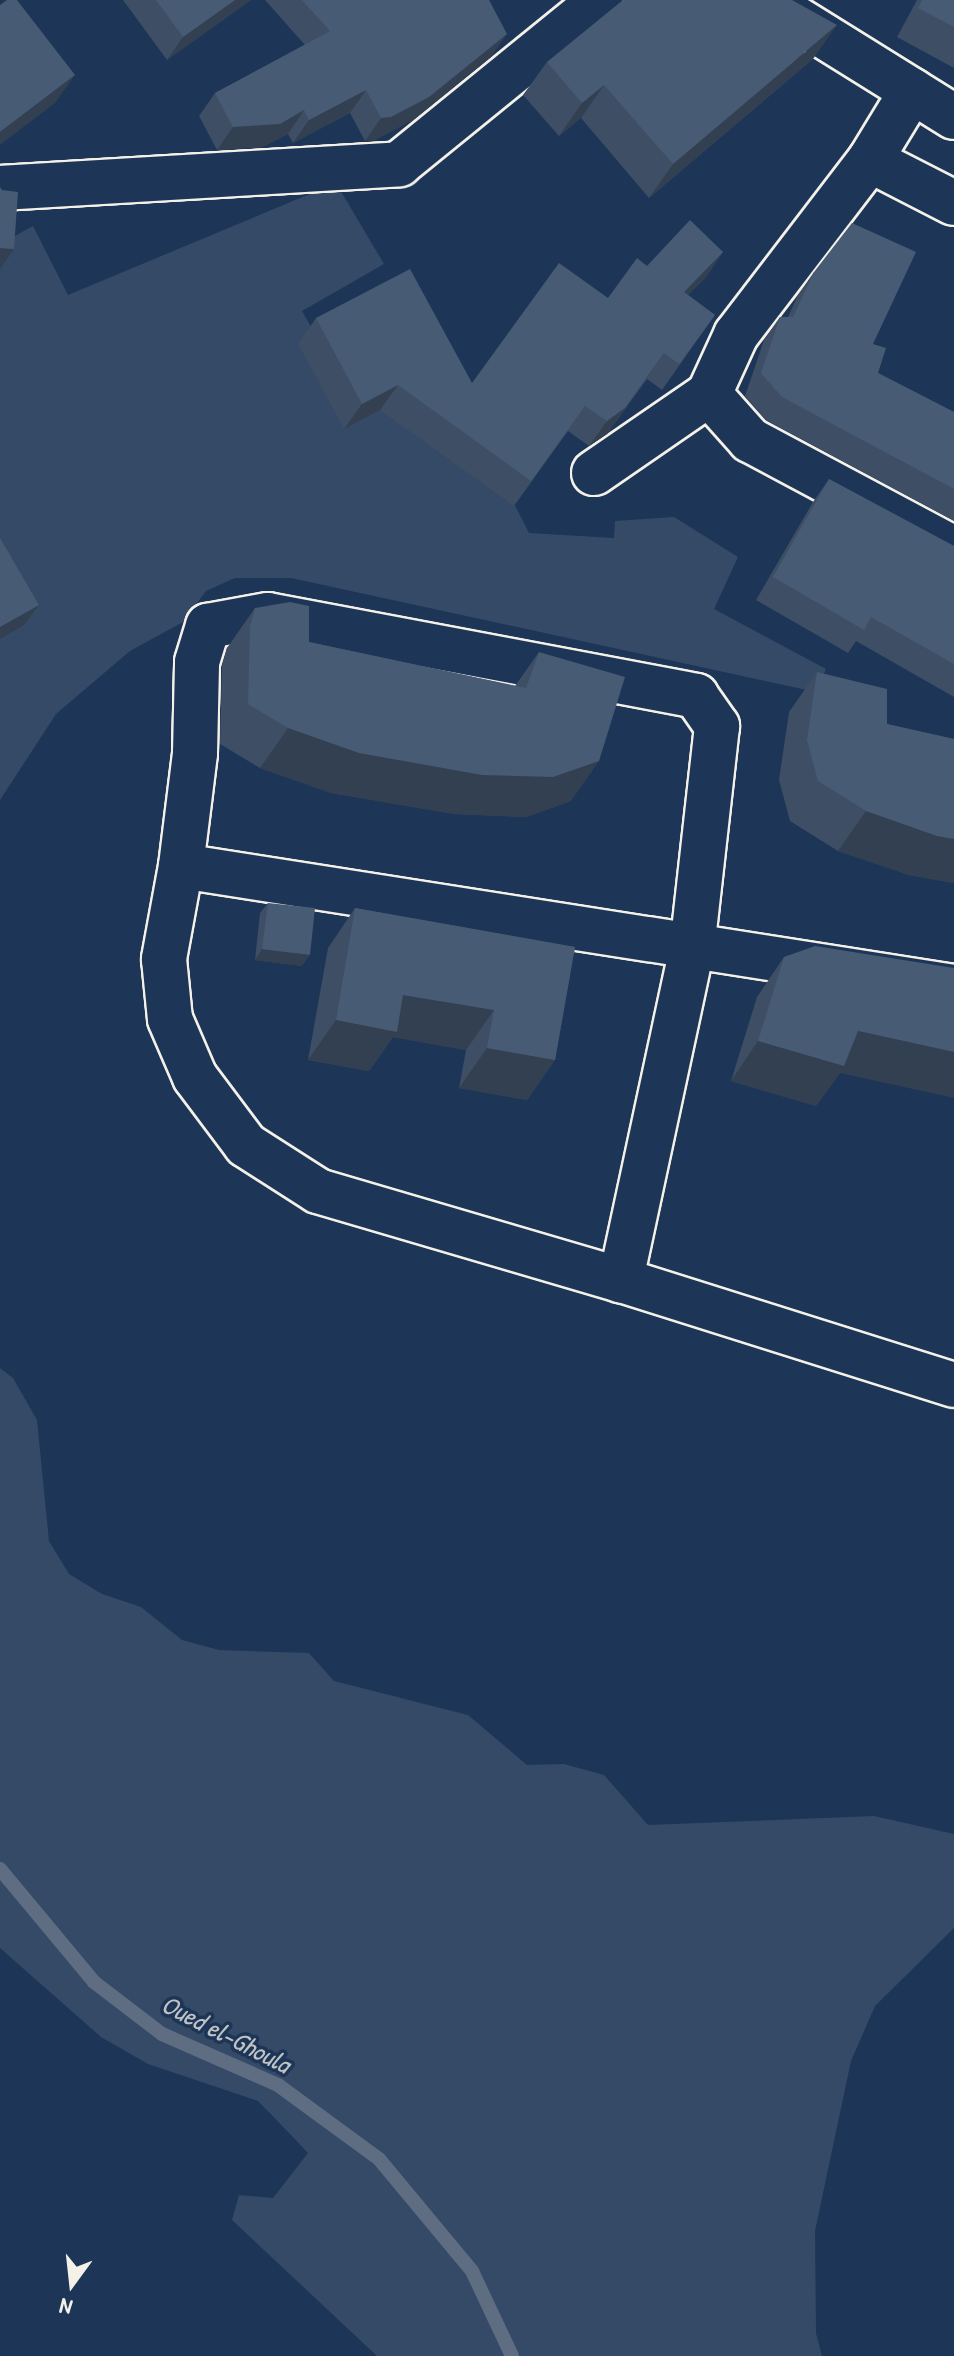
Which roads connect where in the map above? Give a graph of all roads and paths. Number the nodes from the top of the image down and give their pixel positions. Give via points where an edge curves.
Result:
1 (601, 0) edge
2 (766, 0) edge
3 (912, 91) junction
4 (954, 117) edge
5 (870, 160) junction
6 (0, 188) edge
7 (954, 203) edge
8 (709, 394) junction
9 (594, 473) dead end
10 (954, 549) edge
11 (181, 866) junction
12 (692, 948) junction
13 (954, 987) edge
14 (621, 1280) junction
15 (954, 1385) edge

1 - 6 street via 399,164
2 - 3 street
3 - 4 street
3 - 5 street
5 - 7 street
5 - 8 street via 736,335
8 - 9 street
8 - 10 street via 750,440
11 - 12 street
11 - 12 street via 195,753 199,643 208,626 268,615 696,696 717,726
11 - 14 street via 164,959 170,1019 195,1077 246,1145 318,1191
12 - 13 street
12 - 14 street
14 - 15 street

